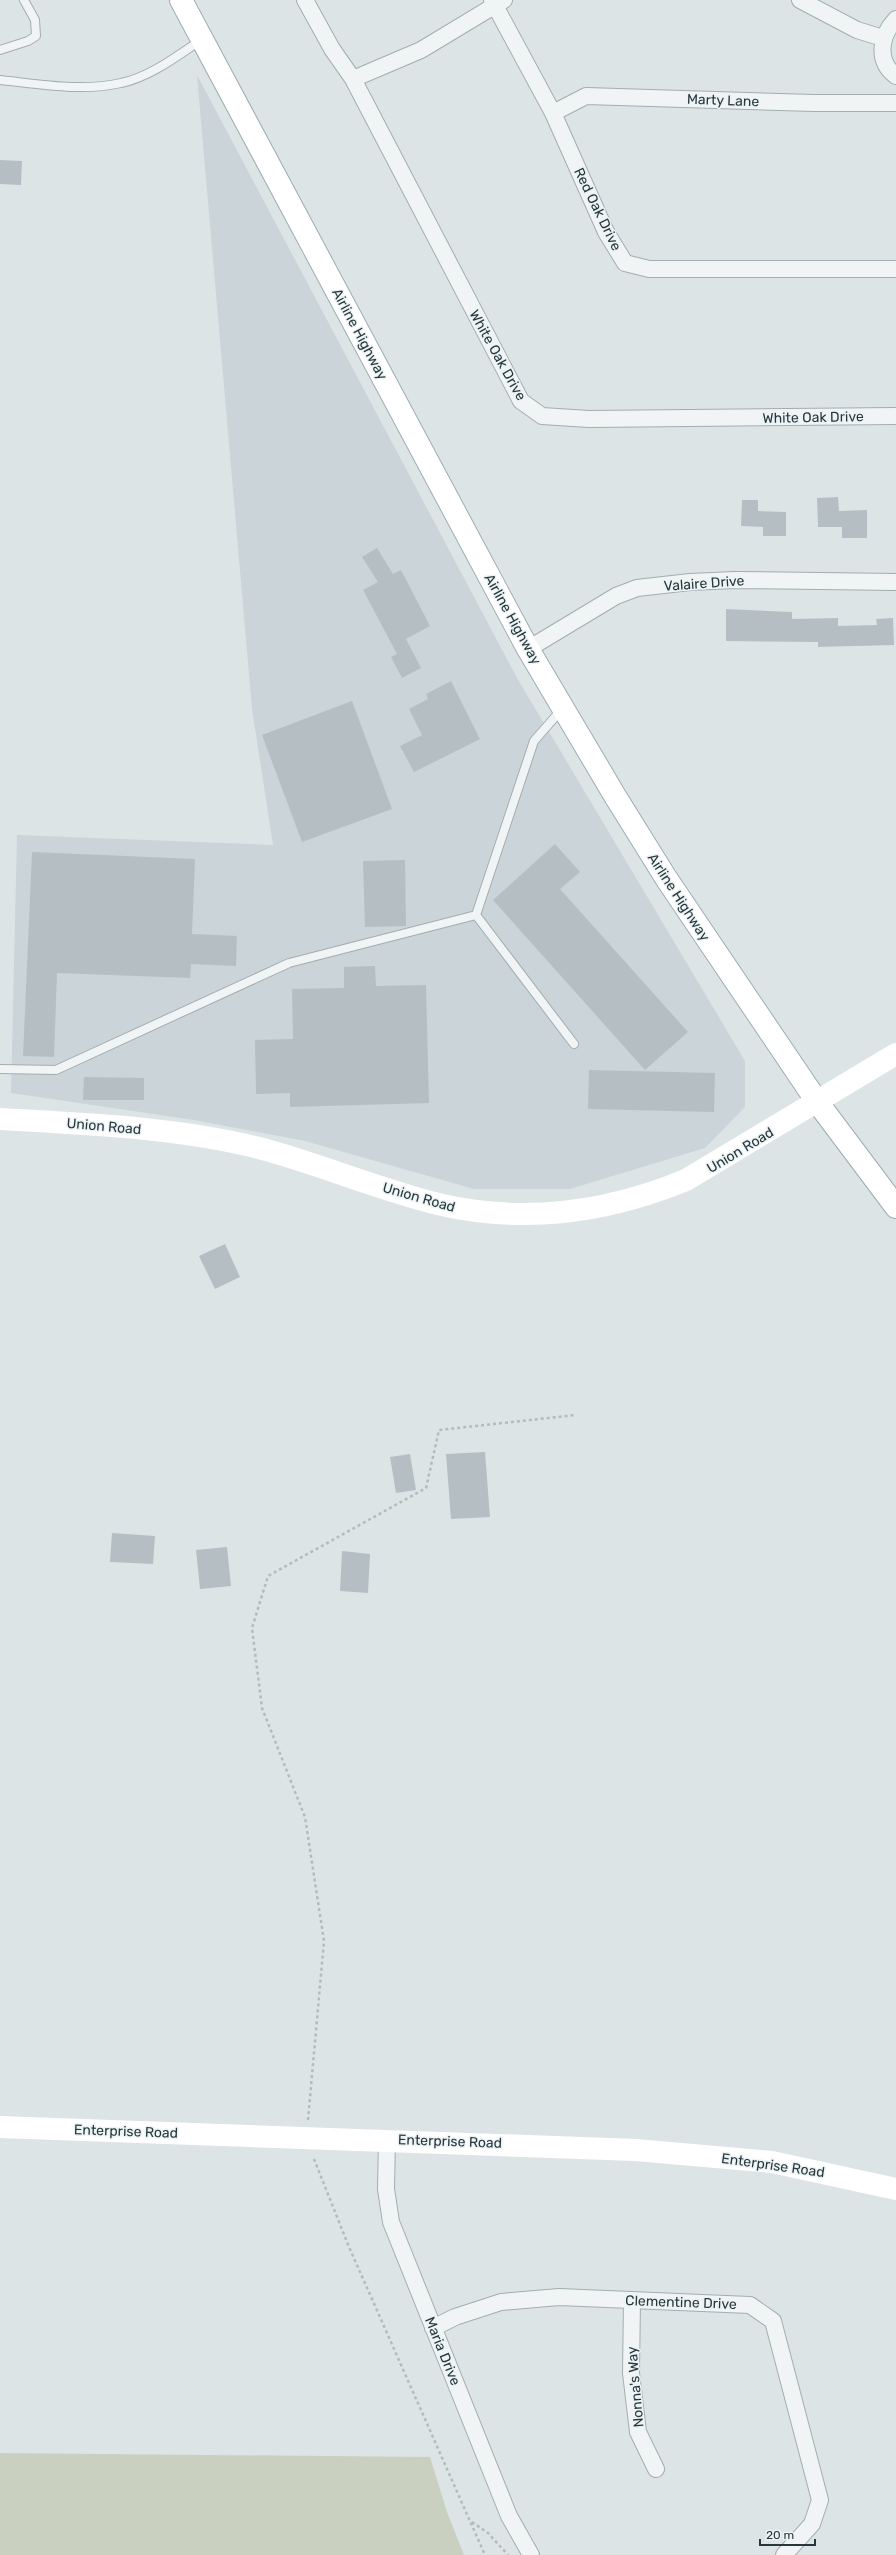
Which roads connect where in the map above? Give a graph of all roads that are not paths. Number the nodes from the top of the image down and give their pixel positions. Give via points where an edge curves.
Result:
1 (24, 0) edge
2 (181, 0) edge
3 (305, 0) edge
4 (800, 0) edge
5 (497, 2) edge
6 (896, 19) edge
7 (883, 38) junction
8 (202, 39) junction
9 (0, 50) edge
10 (896, 76) edge
11 (0, 80) edge
12 (353, 80) junction
13 (896, 103) edge
14 (553, 113) junction
15 (896, 269) edge
16 (896, 416) edge
17 (896, 582) edge
18 (528, 649) junction
19 (564, 706) junction
20 (476, 915) junction
21 (574, 1044) dead end
22 (896, 1054) edge
23 (0, 1069) edge
24 (818, 1103) junction
25 (0, 1119) edge
26 (896, 1207) edge
27 (0, 2128) edge
28 (387, 2139) junction
29 (896, 2189) edge
30 (632, 2300) junction
31 (433, 2328) junction
32 (656, 2469) dead end
33 (531, 2555) edge
34 (784, 2555) edge

1 - 9 lane via 35,20 36,36 28,42
2 - 8 street, Airline Highway
3 - 12 street, White Oak Drive via 332,49
4 - 7 street via 857,30
5 - 12 street via 420,50
5 - 14 street, Red Oak Drive
6 - 7 street via 888,27
7 - 10 street via 885,62
8 - 11 lane via 161,66 122,83 84,87
8 - 18 street, Airline Highway
12 - 16 street, White Oak Drive via 521,400 542,416 634,419
13 - 14 street, Marty Lane via 586,96
14 - 15 street, Red Oak Drive via 606,232 625,262 649,269
17 - 18 street, Valaire Drive via 734,580 637,588 616,596
18 - 19 street, Airline Highway
19 - 20 lane via 534,741
19 - 24 street, Airline Highway via 666,878
20 - 21 lane
20 - 23 lane via 289,963 56,1070
22 - 24 street, Union Road
24 - 25 street, Union Road via 707,1170 655,1193 598,1208 524,1215 469,1210 436,1203 328,1168 220,1139 120,1127
24 - 26 street, Airline Highway
27 - 28 street, Enterprise Road
28 - 29 street, Enterprise Road via 579,2146 772,2162
28 - 31 street, Maria Drive via 386,2189 391,2222
30 - 31 street, Clementine Drive via 559,2297 501,2302 455,2317
30 - 32 street, Nonna's Way via 631,2374 638,2432
30 - 34 street, Clementine Drive via 750,2305 774,2321 820,2500 812,2524
31 - 33 street, Maria Drive via 509,2516

